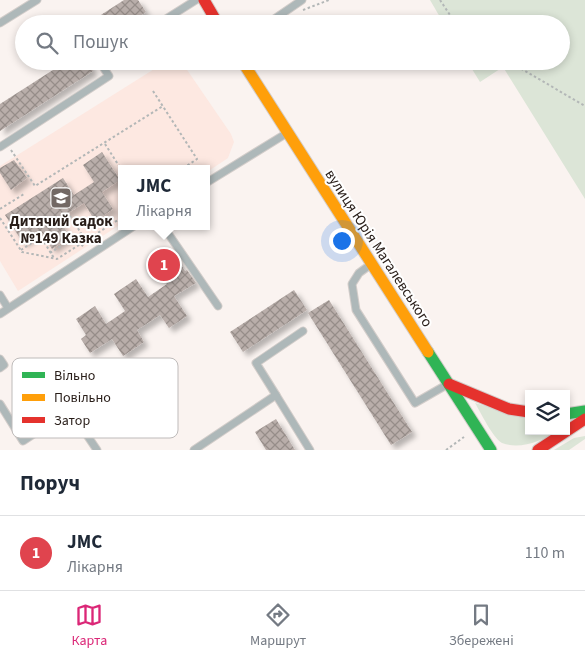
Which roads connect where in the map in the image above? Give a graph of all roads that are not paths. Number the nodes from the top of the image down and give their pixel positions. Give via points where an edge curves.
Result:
1 (37, 0) edge
2 (196, 0) edge
3 (204, 0) edge
4 (302, 0) edge
5 (172, 15) edge
6 (213, 15) edge
7 (280, 15) edge
8 (0, 23) edge
9 (105, 70) edge
10 (248, 70) edge
11 (287, 133) junction
12 (3, 145) edge
13 (210, 180) edge
14 (128, 230) edge
15 (166, 230) edge
16 (372, 264) junction
17 (0, 295) edge
18 (218, 306) dead end
19 (8, 308) junction
20 (0, 314) edge
21 (304, 331) dead end
22 (0, 359) edge
23 (0, 368) edge
24 (449, 384) junction
25 (276, 395) junction
26 (0, 404) edge
27 (585, 410) edge
28 (525, 411) edge
29 (570, 413) edge
30 (585, 420) edge
31 (12, 422) edge
32 (89, 438) edge
33 (97, 450) edge
34 (194, 450) edge
35 (310, 450) edge
36 (491, 450) edge
37 (538, 450) edge

1 - 8 lane
2 - 5 lane
3 - 6 street
4 - 7 lane
9 - 12 lane via 109,76
10 - 11 street, вулиця Юрія Магалевського
11 - 13 lane
11 - 16 street, вулиця Юрія Магалевського
14 - 19 lane
15 - 18 lane
16 - 24 street, вулиця Юрія Магалевського
16 - 24 lane via 352,284 356,310 410,396 415,403
17 - 19 lane
19 - 20 lane
21 - 25 lane via 256,363
22 - 23 lane via 4,365
24 - 28 street via 509,409
24 - 36 street, вулиця Юрія Магалевського
25 - 34 lane
25 - 35 lane
26 - 31 lane
27 - 29 street
30 - 37 street
32 - 33 lane

